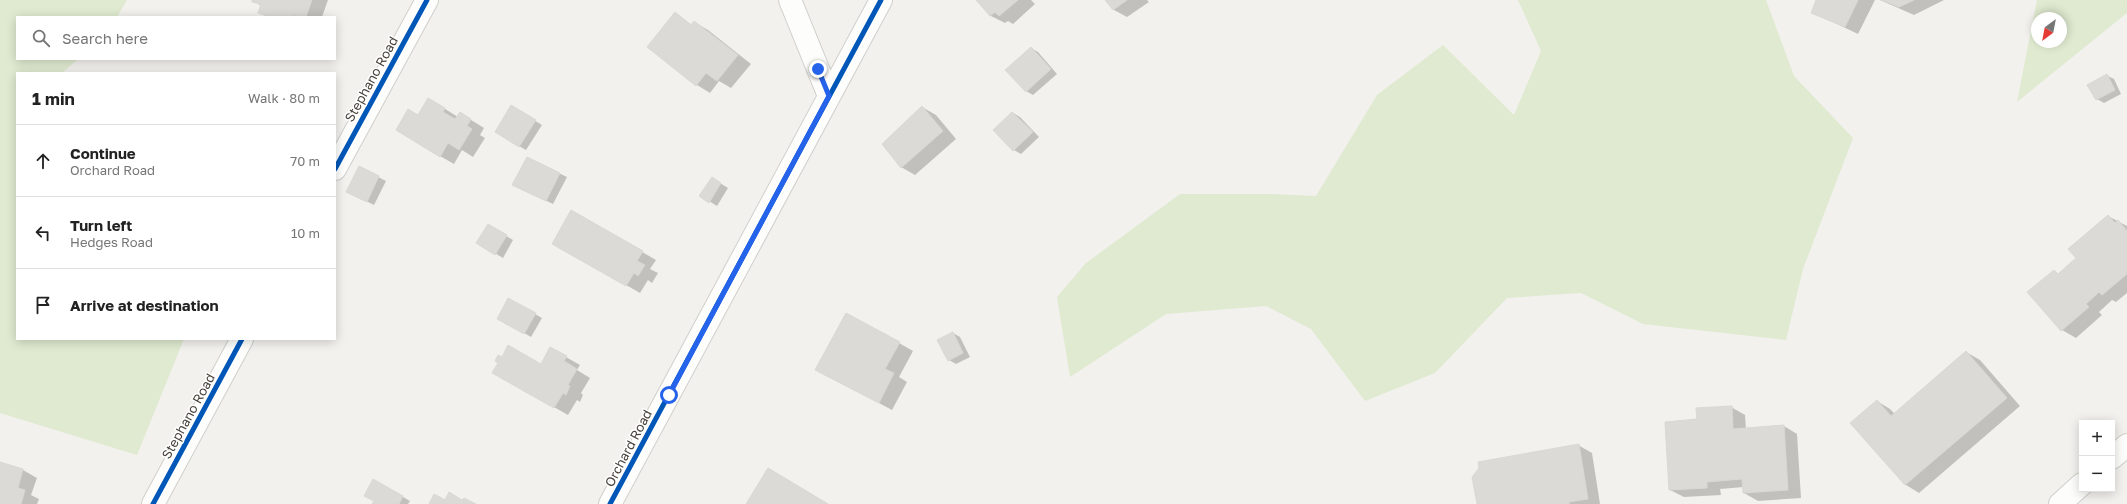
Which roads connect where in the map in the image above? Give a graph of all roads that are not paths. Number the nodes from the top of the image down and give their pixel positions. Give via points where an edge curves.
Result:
1 (427, 0) edge
2 (790, 0) edge
3 (881, 0) edge
4 (829, 96) junction
5 (336, 167) edge
6 (241, 340) edge
7 (2127, 445) edge
8 (2114, 456) edge
9 (2079, 487) edge
10 (153, 504) edge
11 (610, 504) edge
12 (2060, 504) edge

1 - 5 street, Stephano Road
2 - 4 street
3 - 4 street, Orchard Road
4 - 11 street, Orchard Road
6 - 10 street, Stephano Road
7 - 8 street
9 - 12 street

